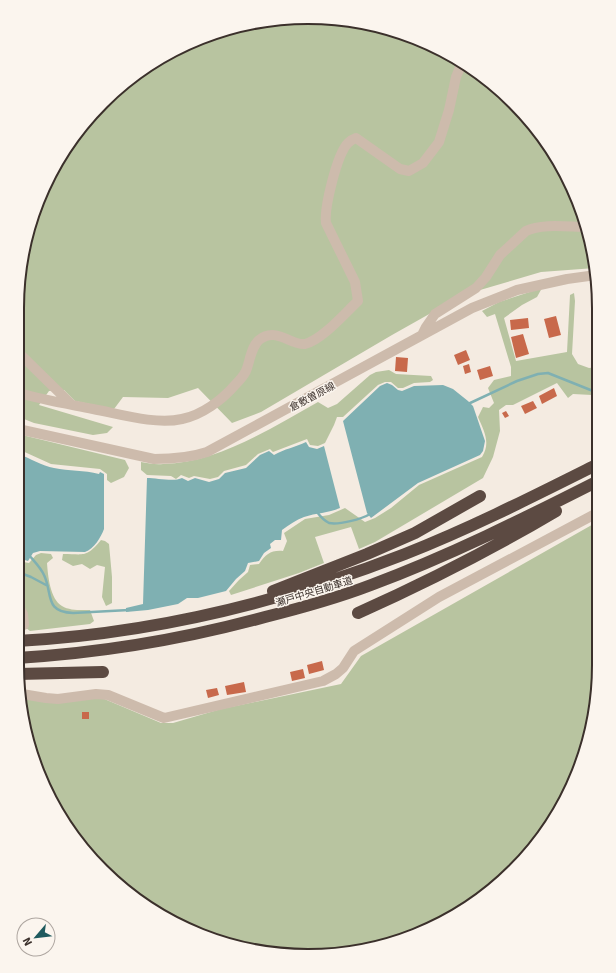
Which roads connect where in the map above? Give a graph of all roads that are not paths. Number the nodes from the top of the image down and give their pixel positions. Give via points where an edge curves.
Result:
1 (460, 68) edge
2 (580, 227) edge
3 (590, 276) edge
4 (422, 335) junction
5 (24, 358) edge
6 (24, 395) edge
7 (71, 404) junction
8 (24, 430) edge
9 (592, 467) edge
10 (592, 485) edge
11 (592, 489) edge
12 (480, 496) dead end
13 (592, 516) edge
14 (219, 612) junction
15 (358, 613) dead end
16 (24, 640) edge
17 (24, 657) edge
18 (103, 672) dead end
19 (24, 674) edge
20 (26, 695) edge

1 - 7 street via 439,142 423,163 409,171 400,169 356,138 348,143 341,153 327,202 326,223 355,282 358,300 324,333 314,341 303,344 269,335 259,340 252,351 246,372 236,385 213,405 182,419 139,418
2 - 4 street via 548,227 526,231 500,255 476,288 435,314
3 - 4 street, 倉敷曽原線 via 517,290 472,308
4 - 8 street, 倉敷曽原線 via 228,441 193,456 154,459
5 - 7 street
6 - 7 street
9 - 14 highway, 瀬戸中央自動車道 via 500,512 405,554 340,578
10 - 17 highway, 瀬戸中央自動車道 via 447,555 335,598 238,625 182,637 96,651
11 - 15 highway via 526,529
12 - 14 highway via 408,536 368,554
13 - 20 street via 440,597 354,651 343,668 323,681 164,718 108,695 58,699
14 - 16 highway, 瀬戸中央自動車道 via 121,630
18 - 19 highway

